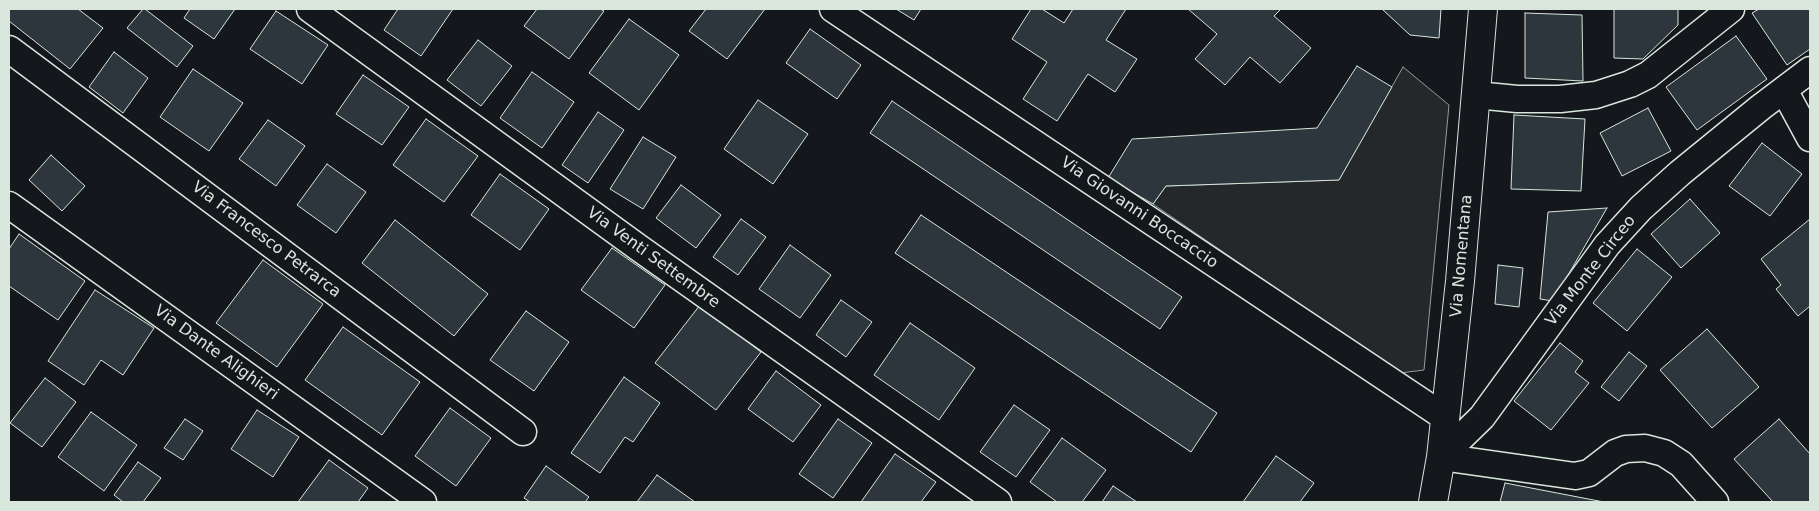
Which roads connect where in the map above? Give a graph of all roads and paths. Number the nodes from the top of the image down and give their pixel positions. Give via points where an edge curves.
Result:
1 (310, 9) edge
2 (833, 9) edge
3 (1483, 9) edge
4 (1732, 9) edge
5 (9, 48) edge
6 (1810, 70) edge
7 (1784, 90) junction
8 (1476, 95) junction
9 (1810, 138) edge
10 (9, 204) edge
11 (1446, 418) junction
12 (523, 432) dead end
13 (1442, 457) junction
14 (423, 502) edge
15 (998, 502) edge
16 (1433, 502) edge
17 (1715, 502) edge

1 - 15 street, Via Venti Settembre via 639,248
2 - 11 street, Via Giovanni Boccaccio
3 - 8 street, Via Nomentana
4 - 8 street via 1648,75 1630,84 1579,98 1551,100
5 - 12 street, Via Francesco Petrarca
6 - 7 street, Via Monte Circeo
7 - 9 street
7 - 13 street, Via Monte Circeo via 1640,208 1607,245 1482,417
8 - 11 street, Via Nomentana
10 - 14 street, Via Dante Alighieri
11 - 13 street, Via Nomentana
13 - 16 street, Via Nomentana
13 - 17 street via 1575,476 1589,472 1615,453 1645,448 1664,453 1681,464

